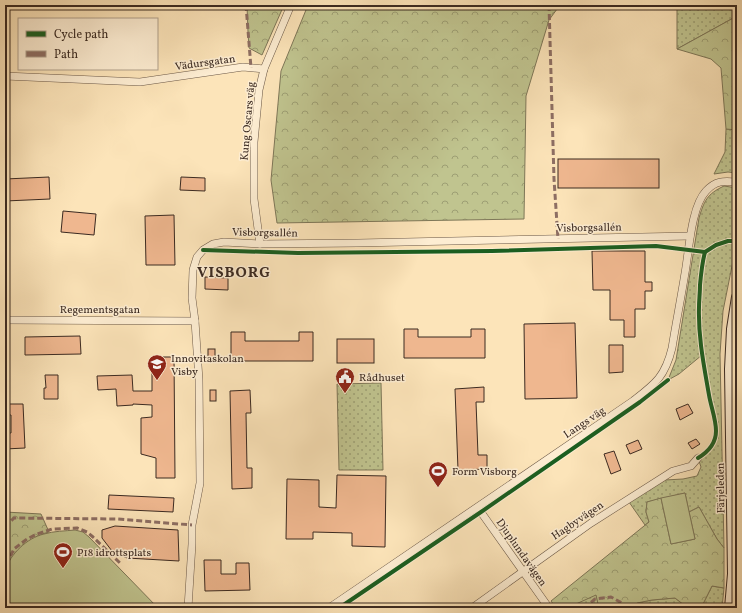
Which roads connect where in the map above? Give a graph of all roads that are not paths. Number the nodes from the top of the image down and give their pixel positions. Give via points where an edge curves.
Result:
1 (291, 5) edge
2 (264, 69) junction
3 (5, 76) edge
4 (737, 182) edge
5 (690, 236) junction
6 (260, 244) junction
7 (737, 296) edge
8 (5, 320) edge
9 (195, 321) junction
10 (698, 458) dead end
11 (478, 508) junction
12 (523, 571) junction
13 (188, 608) edge
14 (329, 608) edge
15 (472, 608) edge
16 (549, 608) edge
17 (730, 608) edge

1 - 2 street, Kung Oscars väg
2 - 3 street, Vädursgatan via 243,67 140,82
2 - 6 street, Kung Oscars väg via 259,90 254,142 254,199
4 - 5 street, Langs väg via 722,181 706,191 696,209
5 - 6 street, Visborgsallén
5 - 11 street, Langs väg via 671,354 664,372 654,385
6 - 9 street, Visborgsallén via 213,244 197,257 193,270 192,298
7 - 17 main road, Färjeleden via 730,369 733,574
8 - 9 street, Regementsgatan
9 - 13 street, Visborgsallén via 199,380 200,483 192,525
10 - 12 street, Hagbyvägen via 690,466 673,471 632,496
11 - 12 street, Djuplundavägen
11 - 14 street, Langs väg
12 - 15 street, Hagbyvägen
12 - 16 street, Djuplundavägen

